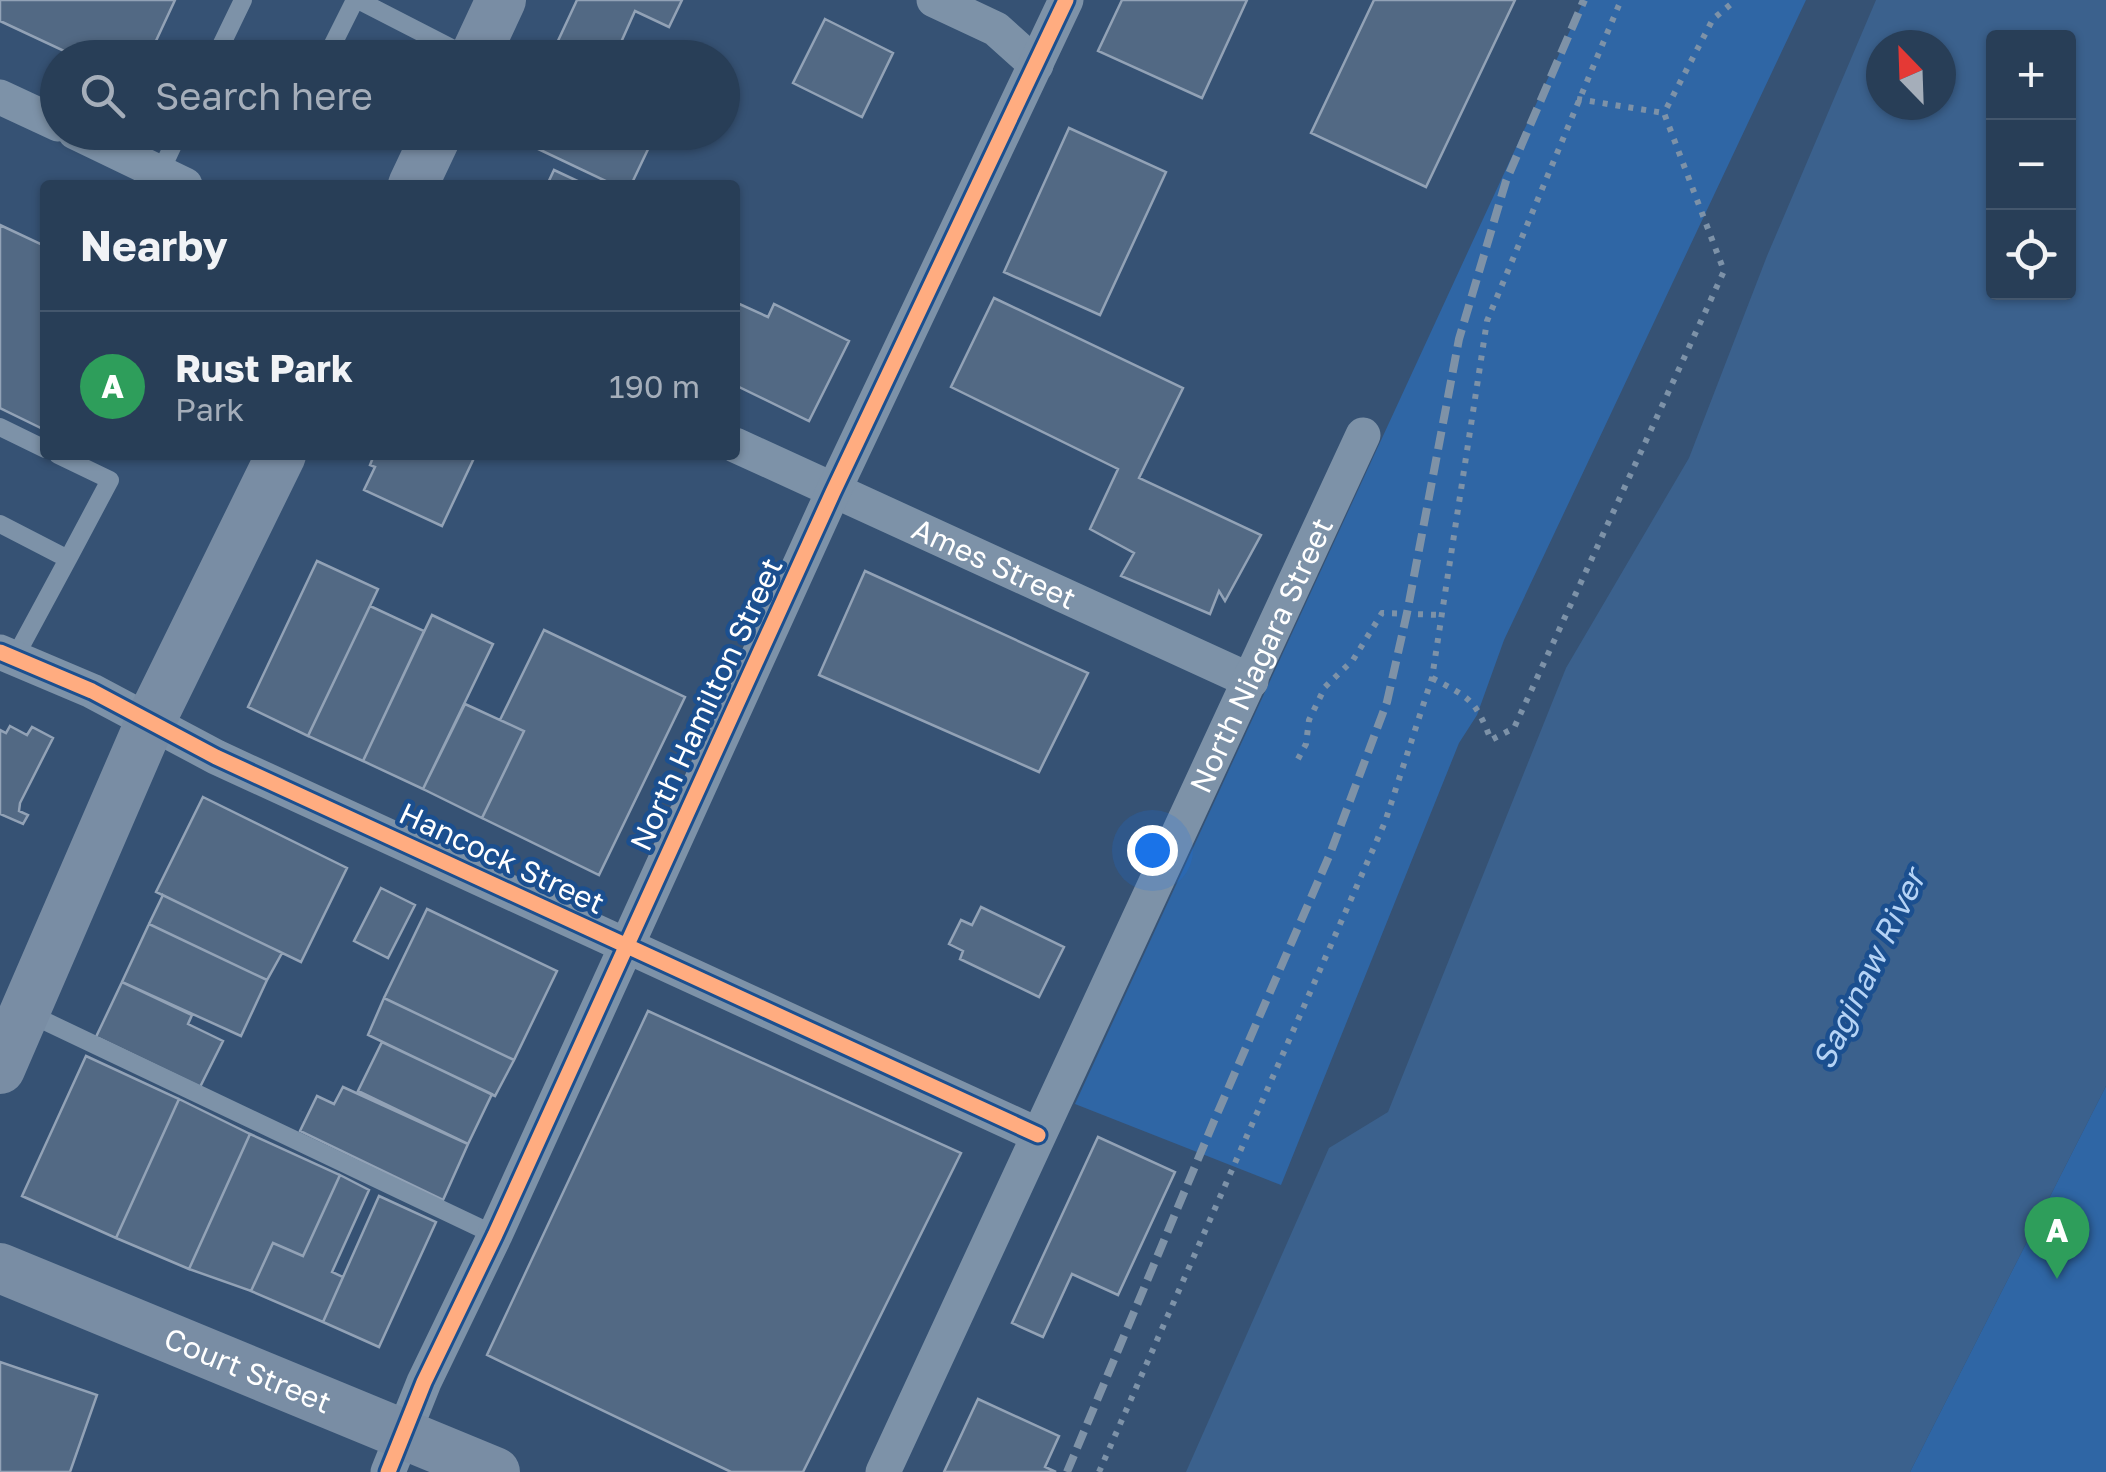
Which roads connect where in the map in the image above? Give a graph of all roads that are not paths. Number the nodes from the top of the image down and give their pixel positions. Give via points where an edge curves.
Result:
1 (242, 0) edge
2 (356, 0) edge
3 (501, 0) edge
4 (934, 0) edge
5 (1066, 0) edge
6 (223, 40) edge
7 (335, 40) edge
8 (436, 40) edge
9 (481, 40) edge
10 (1036, 66) junction
11 (0, 97) edge
12 (40, 116) edge
13 (113, 150) edge
14 (177, 150) edge
15 (430, 150) edge
16 (173, 179) edge
17 (415, 180) edge
18 (0, 427) edge
19 (1363, 435) dead end
20 (40, 447) edge
21 (740, 447) edge
22 (68, 460) edge
23 (279, 460) edge
24 (834, 492) junction
25 (0, 524) edge
26 (68, 559) junction
27 (7, 656) edge
28 (1252, 682) junction
29 (151, 720) junction
30 (625, 945) junction
31 (24, 1012) junction
32 (0, 1069) edge
33 (1038, 1135) junction
34 (495, 1236) junction
35 (0, 1268) edge
36 (394, 1453) edge
37 (482, 1467) edge
38 (882, 1472) edge

1 - 6 lane
2 - 7 lane
2 - 8 lane
3 - 9 main road
4 - 10 street via 996,29
5 - 10 street, North Hamilton Street
10 - 24 street, North Hamilton Street
11 - 12 street
13 - 16 street
14 - 16 lane
15 - 17 main road
18 - 20 lane
19 - 28 street, North Niagara Street
21 - 24 street, Ames Street
22 - 26 lane via 110,480
23 - 29 main road
24 - 28 street, Ames Street
24 - 30 street, North Hamilton Street
25 - 26 lane
26 - 27 lane
27 - 29 street, Hancock Street
28 - 33 street, North Niagara Street
29 - 30 street, Hancock Street
29 - 31 main road
30 - 33 street, Hancock Street
30 - 34 street, North Hamilton Street
31 - 32 main road
31 - 34 lane
33 - 38 street, North Niagara Street
34 - 36 street, North Hamilton Street
35 - 36 main road, Court Street
36 - 37 main road, Court Street

